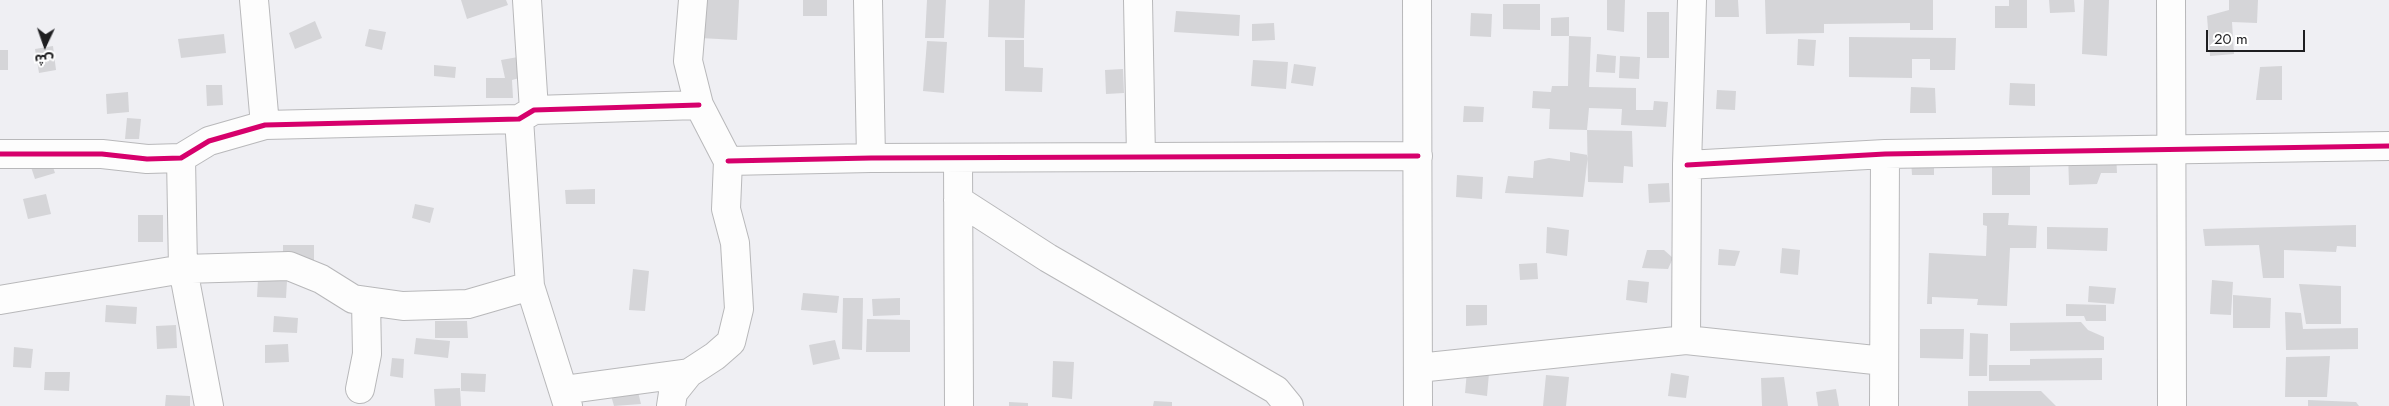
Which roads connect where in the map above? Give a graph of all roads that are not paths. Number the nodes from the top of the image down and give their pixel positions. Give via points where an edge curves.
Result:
1 (254, 0) edge
2 (527, 0) edge
3 (692, 0) edge
4 (868, 0) edge
5 (1138, 0) edge
6 (1417, 0) edge
7 (1692, 0) edge
8 (2171, 0) edge
9 (699, 105) junction
10 (527, 114) junction
11 (265, 125) junction
12 (2389, 146) edge
13 (2172, 148) junction
14 (0, 154) edge
15 (1885, 154) junction
16 (1418, 156) junction
17 (1141, 157) junction
18 (181, 158) junction
19 (871, 158) junction
20 (958, 158) junction
21 (728, 161) junction
22 (1687, 165) junction
23 (958, 200) junction
24 (184, 269) junction
25 (530, 286) junction
26 (0, 300) edge
27 (366, 301) junction
28 (1686, 340) junction
29 (1884, 361) junction
30 (1418, 368) junction
31 (689, 373) junction
32 (360, 389) dead end
33 (566, 398) edge
34 (209, 406) edge
35 (671, 406) edge
36 (959, 406) edge
37 (1289, 406) edge
38 (1418, 406) edge
39 (1884, 406) edge
40 (2172, 406) edge

1 - 11 street
2 - 10 street
3 - 9 street via 688,61
4 - 19 street
5 - 17 street
6 - 16 street
7 - 22 street
8 - 13 street
9 - 10 street
9 - 21 street
10 - 11 street
10 - 25 street
11 - 18 street via 210,141
12 - 13 street
13 - 15 street
13 - 40 street
14 - 18 street
15 - 22 street
15 - 29 street
16 - 17 street
16 - 30 street
17 - 20 street
18 - 24 street
19 - 20 street
19 - 21 street
20 - 23 street
21 - 31 street via 726,210 735,243 739,309 731,342
22 - 28 street
23 - 36 street
23 - 37 street via 1048,258 1276,390
24 - 26 street
24 - 27 street via 289,266 321,279 353,299
24 - 34 street
25 - 27 street via 468,304 403,306
25 - 33 street
27 - 32 street via 367,354
28 - 29 street
28 - 30 street
29 - 39 street
30 - 38 street
31 - 33 street
31 - 35 street via 673,393

